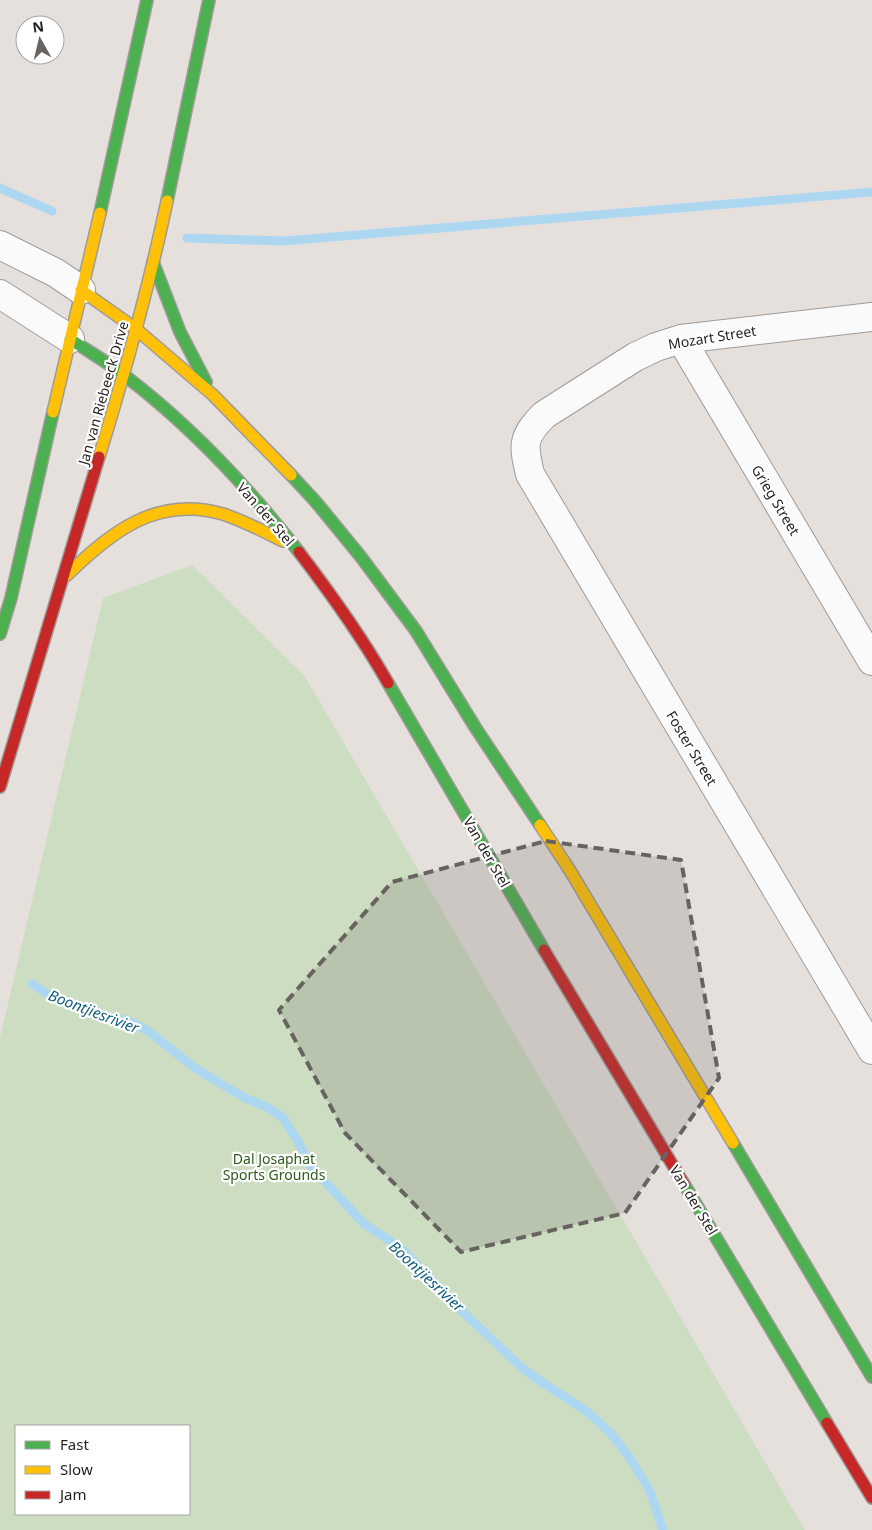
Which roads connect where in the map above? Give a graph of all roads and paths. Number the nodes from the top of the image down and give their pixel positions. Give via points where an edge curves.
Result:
1 (146, 0) edge
2 (209, 0) edge
3 (0, 245) edge
4 (153, 262) junction
5 (82, 290) junction
6 (0, 294) edge
7 (872, 317) edge
8 (136, 329) junction
9 (70, 339) junction
10 (681, 339) junction
11 (124, 375) junction
12 (213, 395) junction
13 (526, 440) joint
14 (297, 550) junction
15 (65, 577) junction
16 (0, 634) edge
17 (872, 661) edge
18 (0, 787) edge
19 (872, 1050) edge
20 (872, 1377) edge
21 (872, 1498) edge

1 - 5 main road
2 - 4 main road, Jan van Riebeeck Drive
3 - 5 street
4 - 8 main road, Jan van Riebeeck Drive
4 - 12 main road via 180,332
5 - 8 main road
5 - 9 main road
6 - 9 street, Van der Stel
7 - 10 street, Mozart Street
8 - 11 main road, Jan van Riebeeck Drive
8 - 12 main road
9 - 11 main road, Van der Stel
9 - 16 main road
10 - 13 street, Mozart Street via 635,357 544,414
10 - 17 street, Grieg Street
11 - 14 main road, Van der Stel via 200,440
11 - 15 main road, Jan van Riebeeck Drive
12 - 20 main road via 316,502 416,631 569,869
13 - 19 street, Foster Street via 530,474
14 - 15 main road via 260,528 229,516 189,508 160,511 131,522 106,537 86,553
14 - 21 main road, Van der Stel via 374,658 584,1019
15 - 18 main road, Jan van Riebeeck Drive

